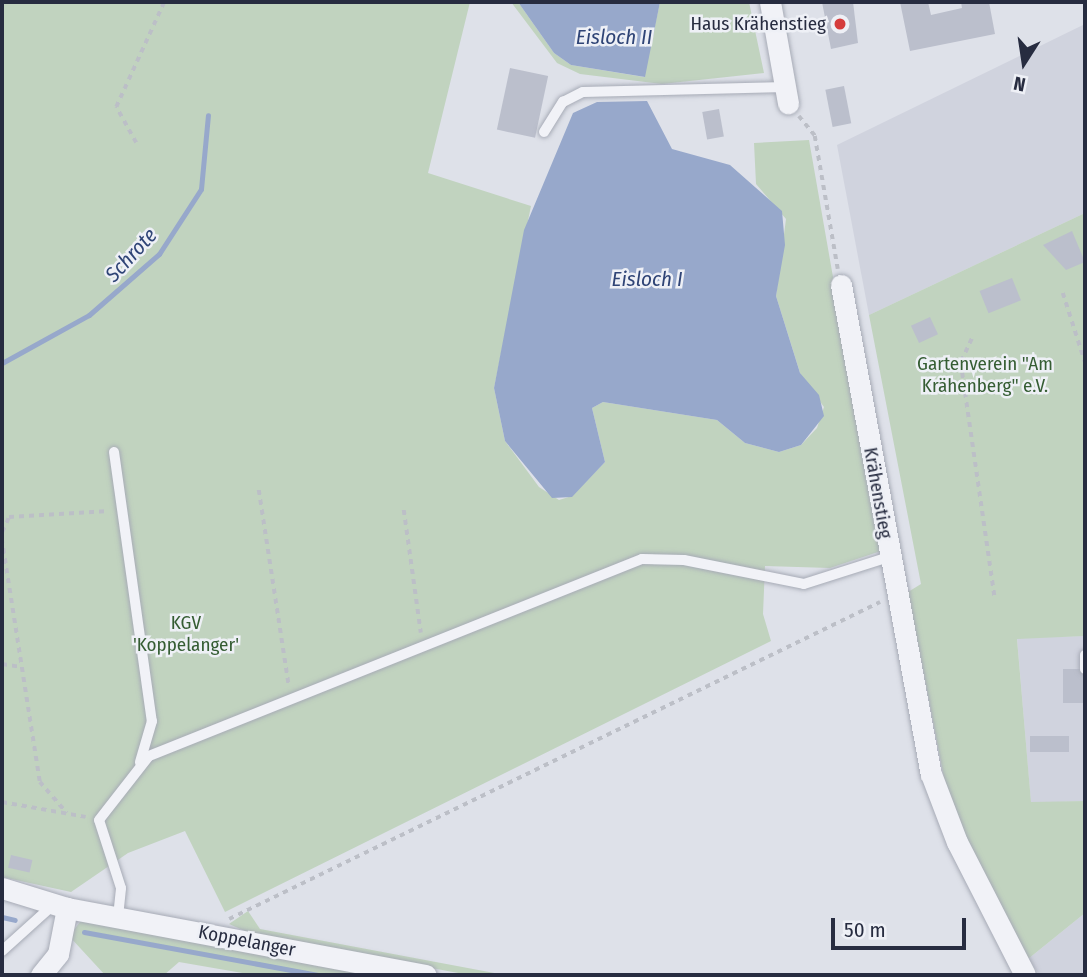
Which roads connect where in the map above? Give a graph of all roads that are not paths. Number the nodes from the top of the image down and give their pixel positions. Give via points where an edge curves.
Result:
1 (770, 2) edge
2 (787, 95) joint
3 (544, 132) dead end
4 (841, 285) road end
5 (114, 452) dead end
6 (889, 557) junction
7 (1085, 655) edge
8 (1085, 669) edge
9 (141, 762) junction
10 (2, 888) edge
11 (60, 906) junction
12 (118, 916) junction
13 (2, 951) edge
14 (41, 975) edge
15 (426, 975) edge
16 (1025, 975) edge

1 - 2 street
2 - 3 lane via 583,92 560,105
4 - 6 street, Krähenstieg
5 - 9 lane via 152,721
6 - 9 lane via 804,584 648,558 422,645
6 - 16 street, Krähenstieg via 936,791
7 - 8 lane
9 - 12 lane via 99,820 121,888
10 - 11 street, Koppelanger
11 - 12 street, Koppelanger
11 - 13 lane
11 - 14 street via 58,954
12 - 15 street, Koppelanger

